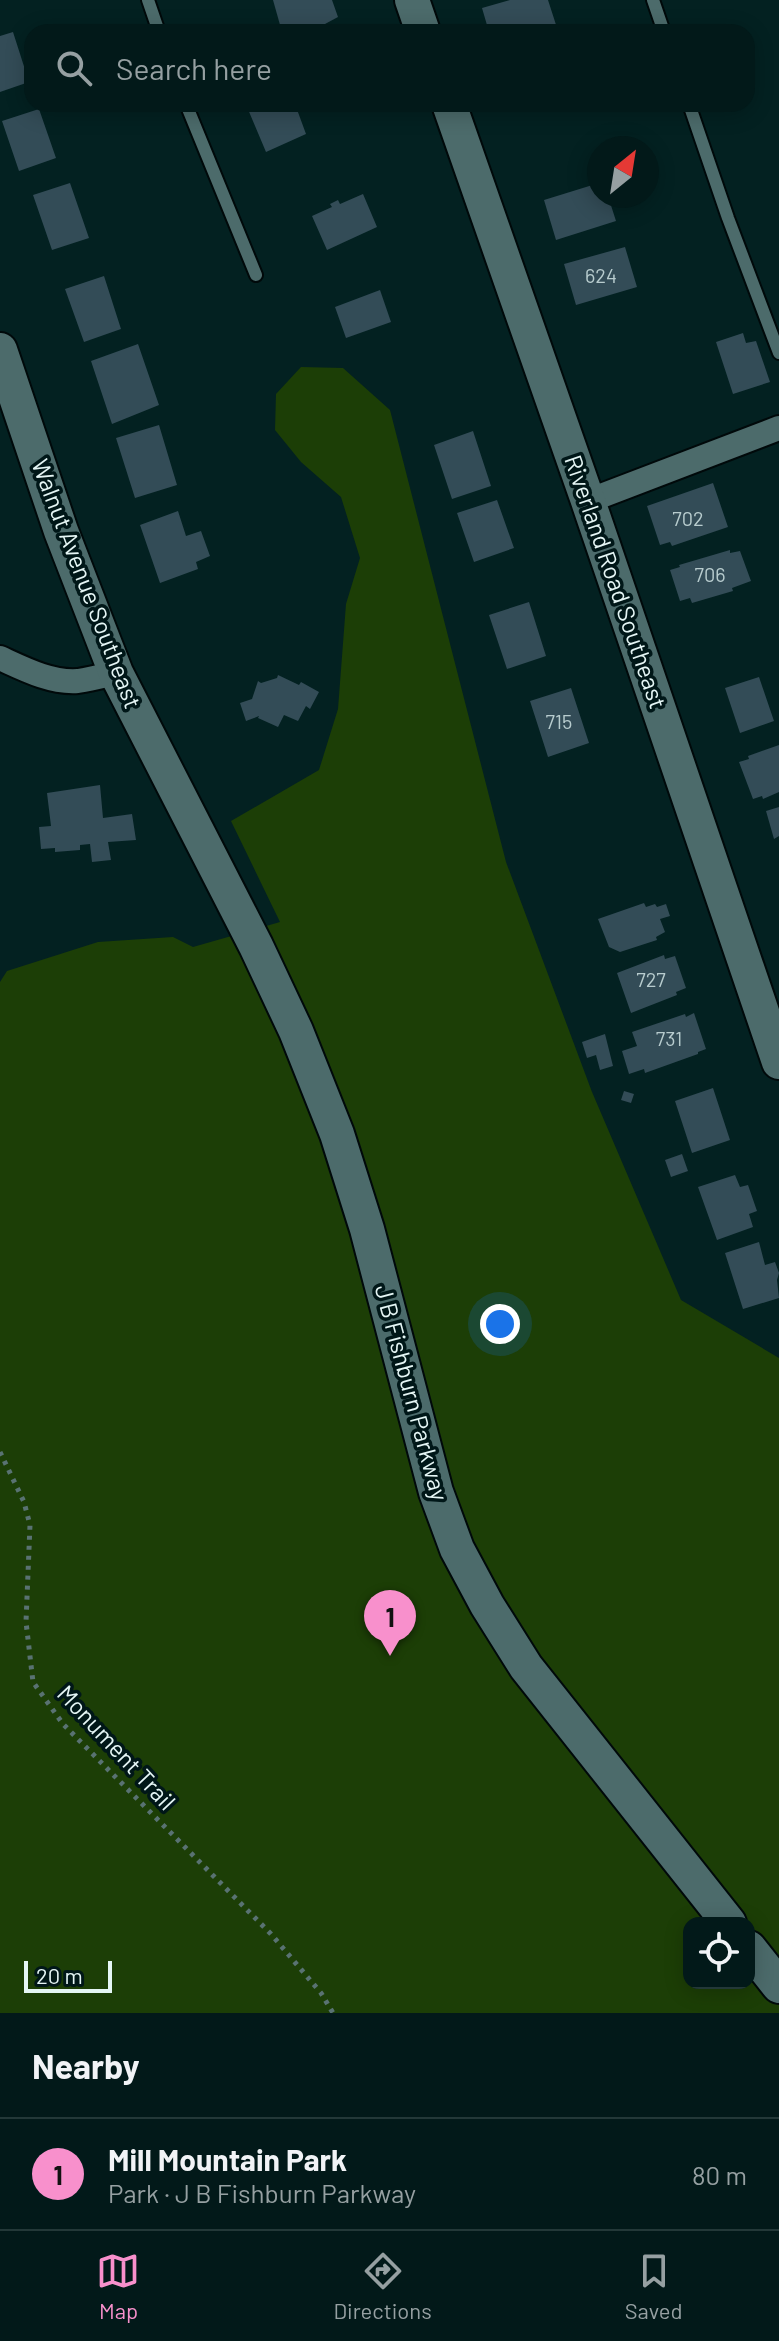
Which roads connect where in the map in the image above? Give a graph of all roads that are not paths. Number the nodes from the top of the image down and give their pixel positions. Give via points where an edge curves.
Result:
1 (148, 0) edge
2 (412, 0) edge
3 (653, 0) edge
4 (156, 24) edge
5 (420, 24) edge
6 (661, 24) edge
7 (189, 112) edge
8 (452, 112) edge
9 (692, 112) edge
10 (256, 275) dead end
11 (0, 350) edge
12 (779, 353) edge
13 (779, 428) edge
14 (588, 501) junction
15 (0, 658) edge
16 (116, 673) junction
17 (187, 812) joint
18 (779, 1062) edge
19 (724, 1917) edge
20 (755, 1956) edge
21 (779, 1986) edge

1 - 4 lane
2 - 5 street
3 - 6 lane
7 - 10 lane
8 - 14 street, Riverland Road Southeast
9 - 12 lane
11 - 16 street, Walnut Avenue Southeast
13 - 14 street
14 - 18 street, Riverland Road Southeast
15 - 16 street via 53,679 76,681
16 - 17 street, Walnut Avenue Southeast
17 - 19 street, J B Fishburn Parkway via 296,1031 337,1134 436,1492 457,1549 526,1667
20 - 21 street

